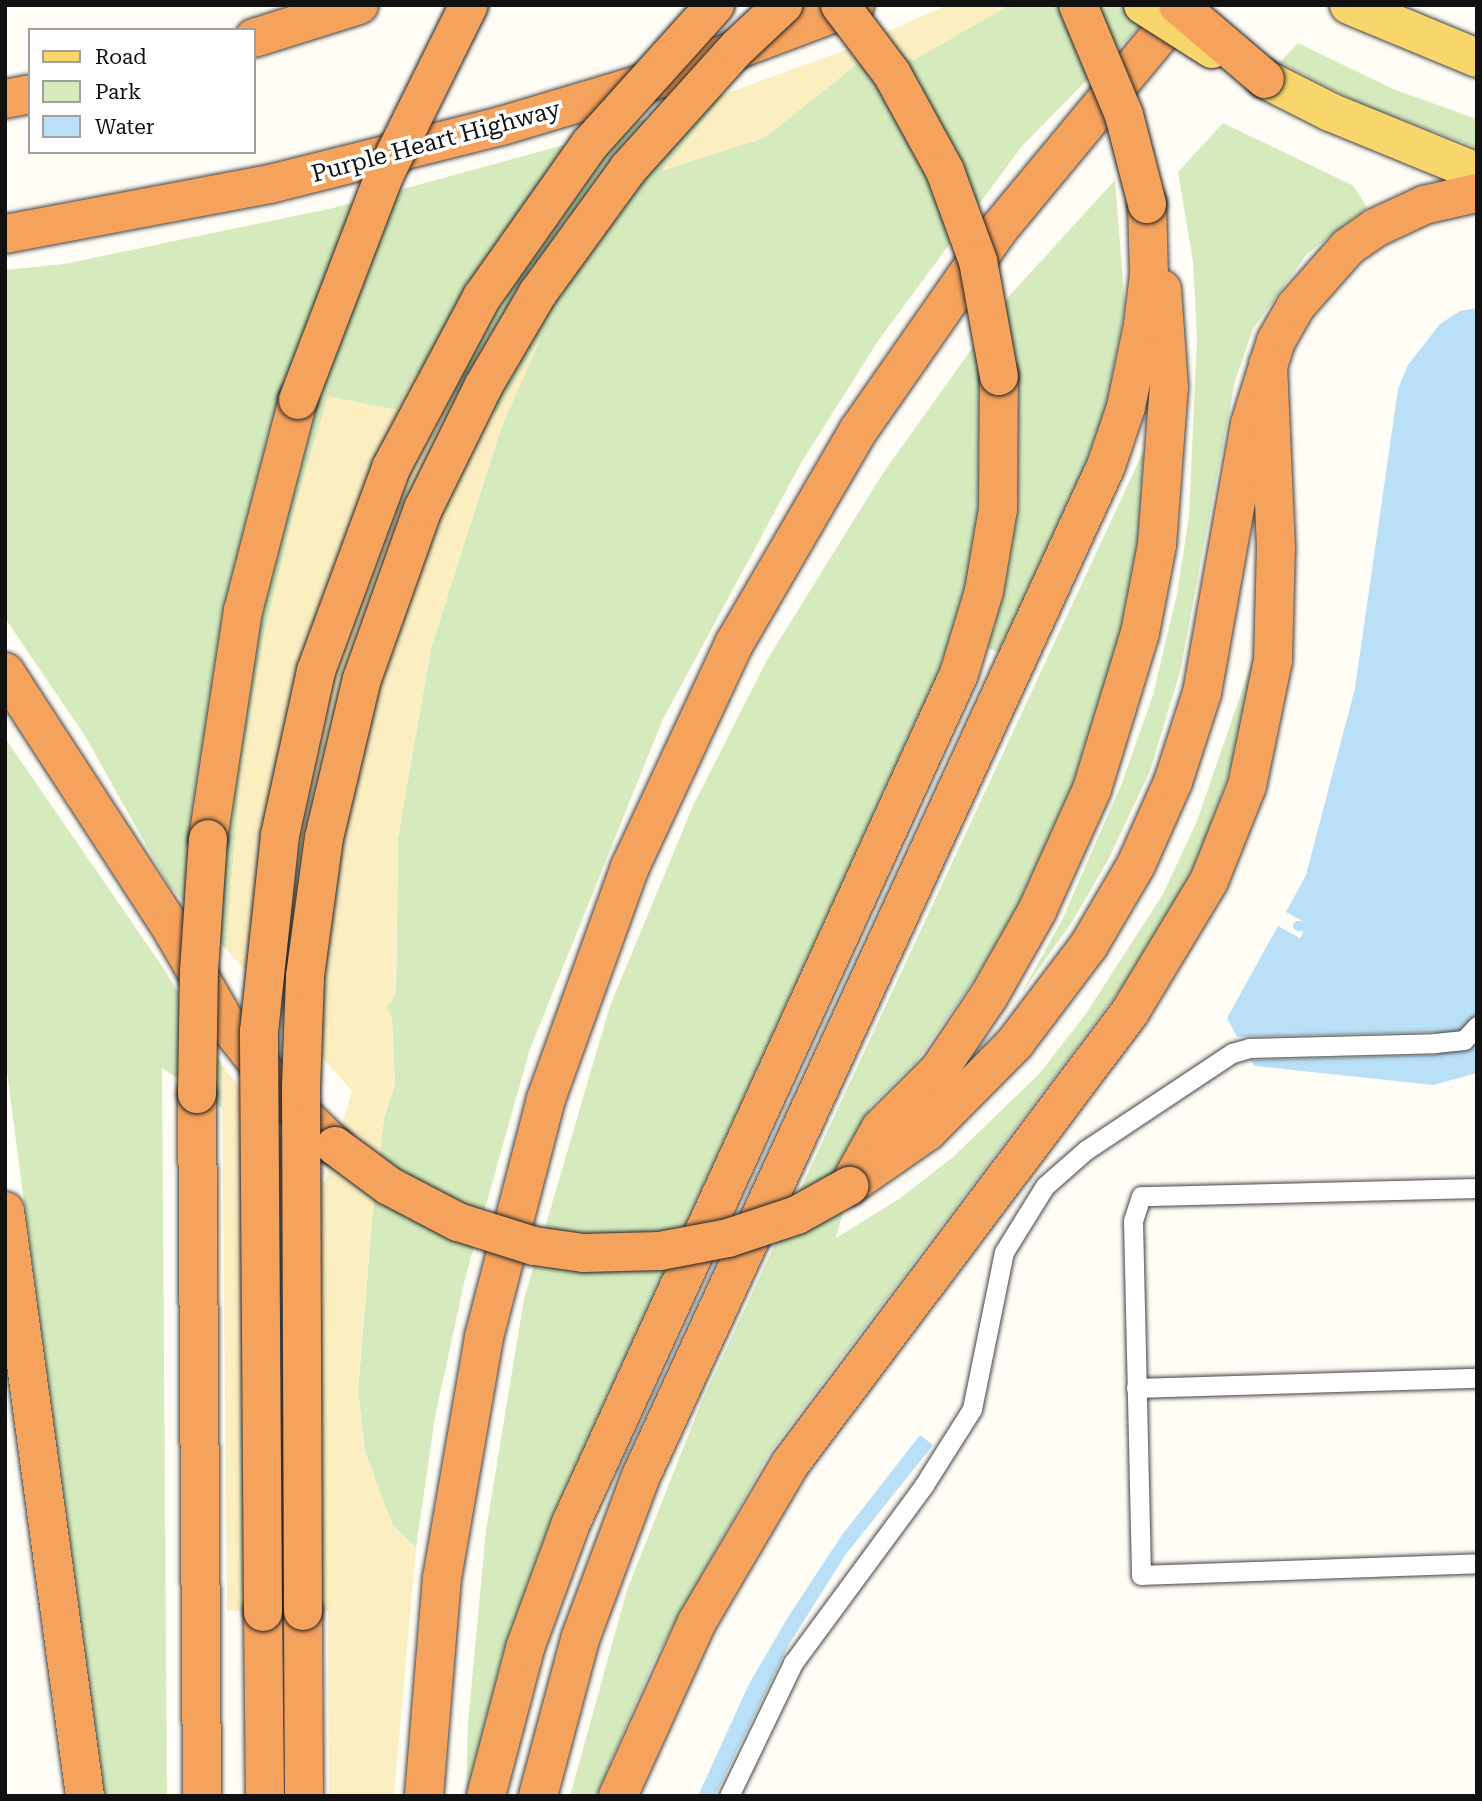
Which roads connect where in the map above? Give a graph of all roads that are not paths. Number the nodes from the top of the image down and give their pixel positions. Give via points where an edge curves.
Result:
1 (359, 5) edge
2 (469, 5) edge
3 (716, 5) edge
4 (783, 5) edge
5 (840, 5) edge
6 (855, 5) edge
7 (1078, 5) edge
8 (1349, 5) edge
9 (1169, 10) edge
10 (256, 37) edge
11 (1477, 58) edge
12 (1265, 79) joint
13 (28, 94) edge
14 (5, 99) edge
15 (1477, 172) edge
16 (1477, 192) edge
17 (1147, 204) junction
18 (5, 234) edge
19 (1268, 363) junction
20 (5, 672) edge
21 (1477, 1027) edge
22 (849, 1186) junction
23 (1477, 1188) edge
24 (5, 1212) edge
25 (1477, 1378) edge
26 (1136, 1388) junction
27 (1477, 1563) edge
28 (85, 1796) edge
29 (202, 1796) edge
30 (265, 1796) edge
31 (304, 1796) edge
32 (424, 1796) edge
33 (486, 1796) edge
34 (538, 1796) edge
35 (618, 1796) edge
36 (729, 1796) edge

1 - 10 highway
2 - 29 highway, bridge via 383,178 298,400 245,601 208,839 197,1094
3 - 30 highway, bridge via 590,144 482,297 391,468 316,671 276,863 259,1032
4 - 31 highway, bridge via 738,47 628,169 538,293 484,385 427,499 362,679 324,838 305,976 301,1087
5 - 33 highway, bridge via 892,74 945,172 982,280 999,376 998,509 984,591 959,674 571,1524 525,1648
6 - 18 highway, Purple Heart Highway via 674,74 501,126 270,184
7 - 17 highway, bridge via 1124,115
8 - 11 main road
9 - 12 highway, bridge
9 - 32 highway via 998,230 858,431 734,644 630,867 546,1099 491,1302 442,1578
12 - 15 main road via 1330,112
13 - 14 highway
16 - 19 highway via 1405,212 1348,247 1296,306
17 - 22 highway via 1167,329 1166,450 1152,577 1122,700 1072,838 1012,958 960,1044 920,1092 880,1129
17 - 34 highway via 1149,252 1143,326 1114,445 641,1476 580,1639
19 - 22 highway via 1246,444 1202,693 1166,801 1136,865 1072,971 1008,1052 928,1131
19 - 35 highway via 1276,548 1273,660 1247,786 1209,881 1137,1003 849,1382 777,1486 697,1622
20 - 22 highway, bridge via 173,930 226,1023 289,1102 335,1146 389,1186 458,1222 534,1246 584,1253 660,1251 728,1238 797,1215
21 - 36 lane via 1464,1040 1436,1043 1249,1048 1233,1053 1086,1150 1045,1186 1004,1252 972,1409 924,1485 793,1662
23 - 26 lane via 1141,1196 1133,1220
24 - 28 highway
25 - 26 lane
26 - 27 lane via 1141,1575

